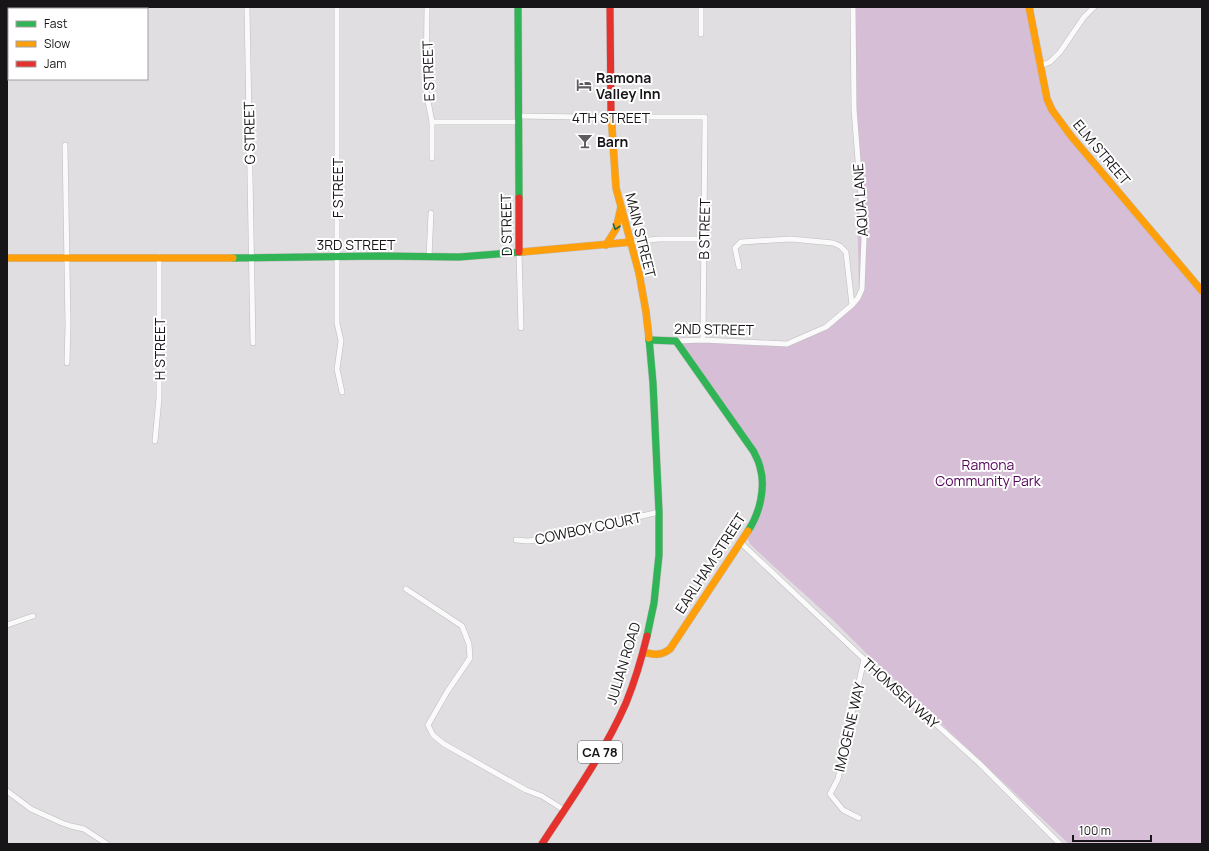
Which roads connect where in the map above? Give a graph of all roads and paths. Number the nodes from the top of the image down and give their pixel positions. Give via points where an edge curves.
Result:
1 (247, 7) edge
2 (337, 7) edge
3 (427, 7) edge
4 (518, 7) edge
5 (610, 7) edge
6 (701, 7) edge
7 (853, 7) edge
8 (1029, 7) edge
9 (1094, 7) edge
10 (701, 34) dead end
11 (1040, 66) junction
12 (611, 116) junction
13 (705, 117) joint
14 (518, 119) junction
15 (432, 122) junction
16 (65, 145) dead end
17 (432, 158) dead end
18 (621, 206) junction
19 (431, 213) dead end
20 (704, 239) junction
21 (631, 242) junction
22 (606, 245) junction
23 (519, 252) junction
24 (337, 257) junction
25 (429, 257) junction
26 (7, 258) edge
27 (66, 258) junction
28 (159, 258) junction
29 (251, 258) junction
30 (739, 267) dead end
31 (1202, 291) edge
32 (852, 305) junction
33 (521, 328) dead end
34 (649, 340) junction
35 (703, 340) junction
36 (676, 341) junction
37 (253, 343) dead end
38 (779, 344) joint
39 (67, 363) dead end
40 (342, 392) dead end
41 (155, 440) dead end
42 (657, 468) joint
43 (659, 512) junction
44 (516, 540) dead end
45 (741, 543) junction
46 (406, 589) dead end
47 (33, 616) dead end
48 (7, 625) edge
49 (643, 652) junction
50 (864, 659) junction
51 (7, 791) edge
52 (564, 810) junction
53 (859, 818) dead end
54 (107, 844) edge
55 (542, 844) edge
56 (1060, 844) edge

1 - 29 street, G STREET
2 - 24 street, F STREET
3 - 15 street, E STREET via 426,90
4 - 14 main road, D STREET
5 - 12 main road, MAIN STREET / CA 78
6 - 10 street
7 - 32 street, AQUA LANE via 854,109 864,238 862,289
8 - 11 main road, ELM STREET
9 - 11 street via 1060,52 1050,62
11 - 31 main road, ELM STREET via 1052,110
12 - 13 street, 4TH STREET
12 - 14 street, 4TH STREET
12 - 18 main road, MAIN STREET / CA 78 via 616,188
13 - 20 street, B STREET
14 - 15 street, 4TH STREET
14 - 23 main road, D STREET
15 - 17 street, E STREET
16 - 27 street
18 - 21 main road, MAIN STREET / CA 78
18 -> 22 main road via 616,230
19 - 25 street
20 - 21 street, 3RD STREET
20 - 35 street, B STREET
21 - 22 main road, 3RD STREET
21 - 34 main road, MAIN STREET / CA 78 via 646,312
22 - 23 main road, 3RD STREET
23 - 25 main road, 3RD STREET
23 - 33 street, D STREET
24 - 25 main road, 3RD STREET
24 - 29 main road, 3RD STREET
24 - 40 street, F STREET via 337,322 341,341 337,369
26 - 27 main road, 3RD STREET
27 - 28 main road, 3RD STREET
27 - 39 street
28 - 29 main road, 3RD STREET
28 - 41 street, H STREET via 159,398
29 - 37 street, G STREET
30 - 32 street via 735,248 741,242 791,239 833,242 846,252
32 - 38 street, AQUA LANE via 826,327 788,344
34 - 36 main road, 2ND STREET
34 - 42 main road, MAIN STREET / CA 78
35 - 36 street, 2ND STREET
35 - 38 street, 2ND STREET
36 - 45 main road, EARLHAM STREET via 760,464 762,491 758,510
42 - 43 main road, JULIAN ROAD / CA 78
43 - 44 street, COWBOY COURT via 539,540
43 - 49 main road, JULIAN ROAD / CA 78 via 659,555 655,596
45 - 49 main road, EARLHAM STREET via 670,649 655,655
45 - 50 street, THOMSEN WAY
46 - 52 street via 462,626 469,644 470,658 428,725 434,735 444,744
47 - 48 street
49 - 52 main road, JULIAN ROAD / CA 78 via 621,714 594,764
50 - 53 street, IMOGENE WAY via 838,779 830,794 843,810
50 - 56 street, THOMSEN WAY via 979,763
51 - 54 street via 31,808 62,823 84,829
52 - 55 main road, JULIAN ROAD / CA 78

